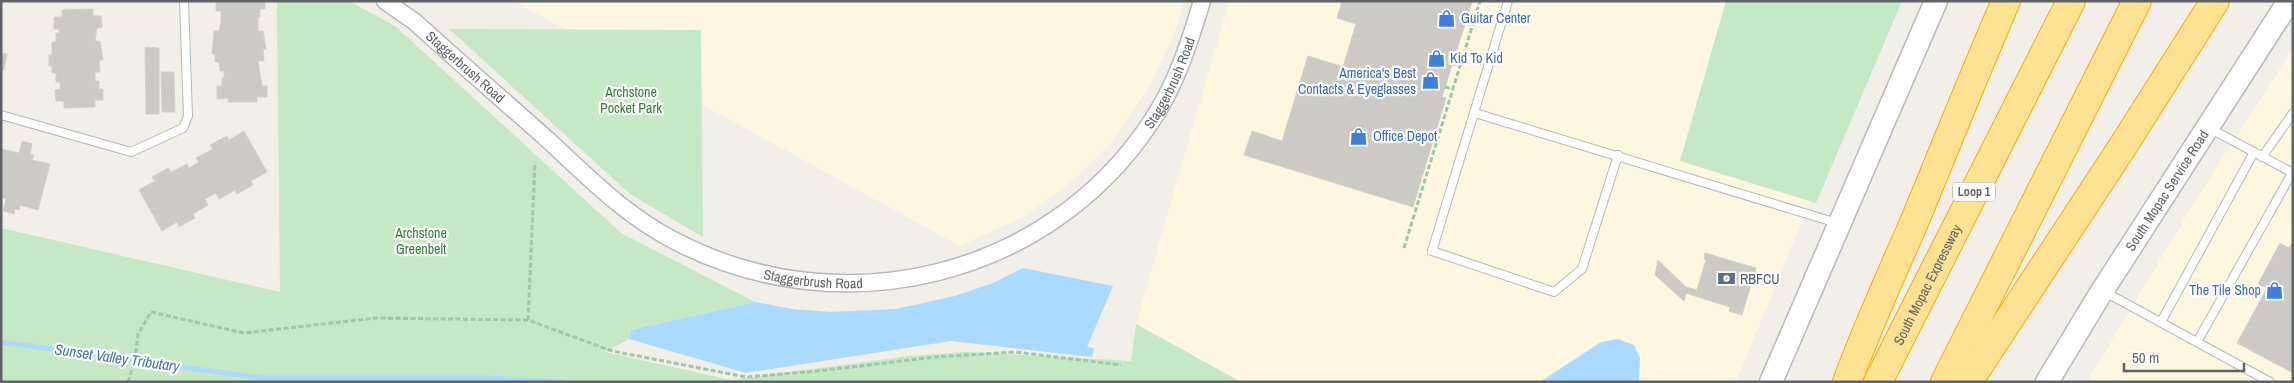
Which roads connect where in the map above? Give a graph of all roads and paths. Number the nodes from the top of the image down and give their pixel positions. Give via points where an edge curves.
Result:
1 (184, 1) edge
2 (385, 1) edge
3 (1202, 1) edge
4 (1480, 1) edge
5 (1508, 1) edge
6 (1936, 1) edge
7 (2006, 1) edge
8 (2071, 1) edge
9 (2137, 1) edge
10 (2215, 1) edge
11 (2289, 1) edge
12 (1465, 23) dead end
13 (1472, 26) junction
14 (1452, 63) dead end
15 (1460, 66) junction
16 (1445, 87) dead end
17 (1453, 89) junction
18 (1475, 113) junction
19 (1, 115) edge
20 (2292, 118) edge
21 (2208, 128) junction
22 (2254, 152) junction
23 (1618, 156) junction
24 (2262, 157) junction
25 (535, 162) dead end
26 (2292, 173) edge
27 (1838, 223) junction
28 (1404, 248) dead end
29 (2103, 291) junction
30 (528, 320) junction
31 (2161, 322) junction
32 (2197, 342) junction
33 (1121, 365) dead end
34 (128, 382) edge
35 (1771, 382) edge
36 (1847, 382) edge
37 (1878, 382) edge
38 (1945, 382) edge
39 (1968, 382) edge
40 (2047, 382) edge
41 (2270, 382) edge

1 - 19 lane via 188,116 183,128 131,152
2 - 3 street, Staggerbrush Road via 415,22 591,180 649,226 697,252 749,271 802,281 854,284 906,280 984,258 1034,233 1082,199 1124,158 1160,107 1178,73
4 - 13 path
5 - 18 lane
6 - 27 main road
7 - 36 highway
8 - 37 highway, South Mopac Expressway / Loop 1
9 - 38 highway
10 - 39 highway
11 - 21 main road, South Mopac Service Road
12 - 13 path
13 - 15 path
14 - 15 path
15 - 17 path
16 - 17 path
17 - 28 path
18 - 23 lane
18 - 23 lane via 1432,251 1554,292 1582,270
20 - 24 lane
21 - 22 lane
21 - 29 main road, South Mopac Service Road
22 - 24 lane
22 - 31 lane
23 - 27 lane
24 - 26 lane
25 - 30 path
26 - 32 lane
27 - 35 main road
29 - 31 lane
29 - 40 main road, South Mopac Service Road
30 - 33 path via 612,352 746,377 935,356 1014,352
30 - 34 path via 376,318 244,333 151,312 138,334
31 - 32 lane
32 - 41 lane

